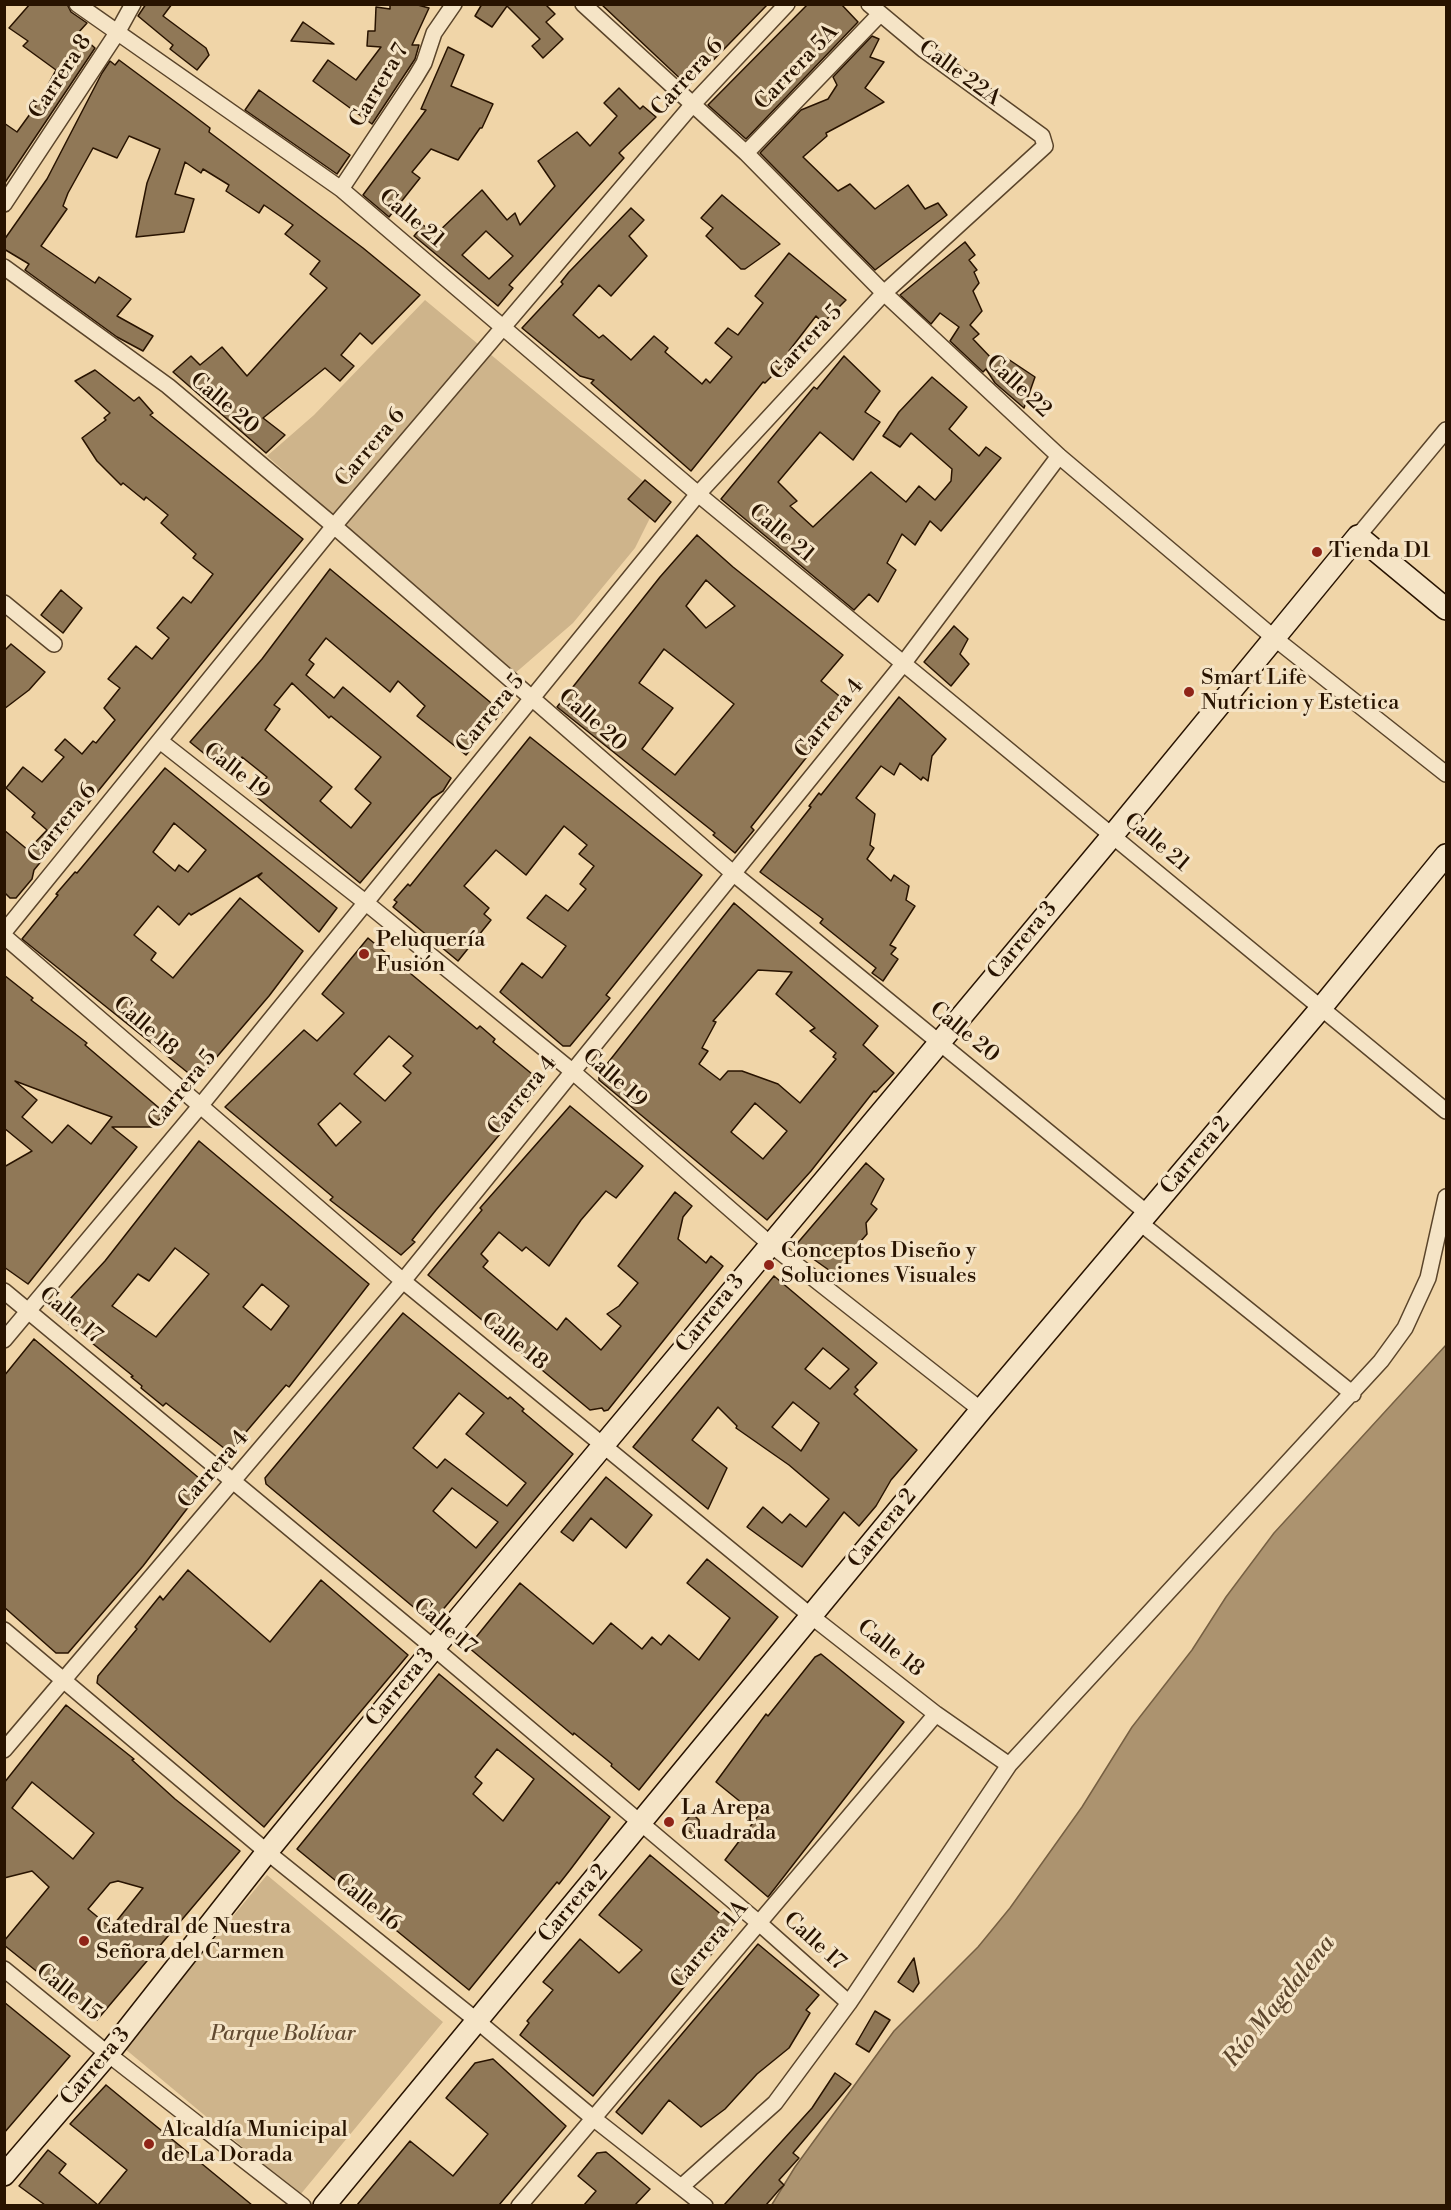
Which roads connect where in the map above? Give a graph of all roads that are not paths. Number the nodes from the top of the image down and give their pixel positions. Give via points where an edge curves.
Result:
1 (77, 4) edge
2 (132, 4) edge
3 (454, 4) edge
4 (583, 4) edge
5 (787, 4) edge
6 (874, 9) edge
7 (117, 33) junction
8 (693, 104) junction
9 (1045, 146) joint
10 (746, 153) junction
11 (341, 189) junction
12 (4, 204) edge
13 (4, 267) edge
14 (884, 293) junction
15 (503, 327) junction
16 (1445, 436) edge
17 (1059, 456) junction
18 (698, 494) junction
19 (334, 526) junction
20 (1358, 536) junction
21 (4, 603) edge
22 (1446, 609) edge
23 (1273, 636) junction
24 (54, 644) dead end
25 (903, 664) junction
26 (533, 699) junction
27 (160, 741) junction
28 (1446, 774) edge
29 (1112, 836) junction
30 (1446, 855) edge
31 (734, 874) junction
32 (365, 902) junction
33 (4, 934) edge
34 (1321, 1008) junction
35 (939, 1041) junction
36 (572, 1071) junction
37 (201, 1105) junction
38 (1446, 1111) edge
39 (1446, 1197) edge
40 (1143, 1218) junction
41 (770, 1244) junction
42 (403, 1281) junction
43 (4, 1291) edge
44 (29, 1311) junction
45 (4, 1340) edge
46 (1353, 1394) junction
47 (981, 1410) junction
48 (604, 1444) junction
49 (234, 1482) junction
50 (811, 1616) junction
51 (4, 1630) edge
52 (434, 1648) junction
53 (64, 1678) junction
54 (936, 1714) junction
55 (4, 1750) edge
56 (1009, 1765) junction
57 (642, 1824) junction
58 (267, 1852) junction
59 (759, 1923) junction
60 (4, 1970) edge
61 (849, 2003) junction
62 (476, 2020) junction
63 (108, 2054) junction
64 (593, 2118) junction
65 (4, 2175) edge
66 (681, 2187) junction
67 (303, 2205) edge
68 (324, 2205) edge
69 (519, 2205) edge
70 (705, 2205) edge

1 - 7 street, Calle 21
2 - 7 street, Carrera 8
3 - 11 street, Carrera 7 via 434,33 415,78
4 - 8 street, Calle 22
5 - 8 street, Carrera 6
6 - 9 street, Calle 22A via 1039,133
6 - 10 street, Carrera 5A
7 - 11 street, Calle 21
7 - 12 street, Carrera 8
8 - 10 street, Calle 22
8 - 15 street, Carrera 6
9 - 14 street, Carrera 5
10 - 14 street, Calle 22
11 - 15 street, Calle 21
13 - 19 street, Calle 20 via 168,386
14 - 17 street, Calle 22
14 - 18 street, Carrera 5
15 - 18 street, Calle 21
15 - 19 street, Carrera 6
16 - 20 street, Carrera 3
17 - 23 street, Calle 22
17 - 25 street, Carrera 4
18 - 25 street, Calle 21
18 - 26 street, Carrera 5
19 - 26 street, Calle 20
19 - 27 street, Carrera 6
20 - 22 main road
20 - 23 main road, Carrera 3
21 - 24 street
23 - 28 street, Calle 22
23 - 29 main road, Carrera 3
25 - 29 street, Calle 21
25 - 31 street, Carrera 4
26 - 31 street, Calle 20
26 - 32 street, Carrera 5
27 - 32 street, Calle 19
27 - 33 street, Carrera 6
29 - 34 street, Calle 21
29 - 35 main road, Carrera 3
30 - 34 main road, Carrera 2
31 - 35 street, Calle 20
31 - 36 street, Carrera 4
32 - 36 street, Calle 19
32 - 37 street, Carrera 5
33 - 37 street, Calle 18
34 - 38 street, Calle 21
34 - 40 main road, Carrera 2
35 - 40 street, Calle 20
35 - 41 main road, Carrera 3
36 - 41 street, Calle 19
36 - 42 street, Carrera 4
37 - 42 street, Calle 18
37 - 44 street, Carrera 5
39 - 46 street via 1428,1278 1410,1318
40 - 46 street, Calle 20
40 - 47 main road, Carrera 2
41 - 47 street, Calle 19
41 - 48 main road, Carrera 3
42 - 48 street, Calle 18
42 - 49 street, Carrera 4
43 - 44 street, Calle 17
44 - 45 street, Carrera 5
44 - 49 street, Calle 17
46 - 56 street
47 - 50 main road, Carrera 2
48 - 50 street, Calle 18
48 - 52 main road, Carrera 3
49 - 52 street, Calle 17
49 - 53 street, Carrera 4
50 - 54 street, Calle 18
50 - 57 main road, Carrera 2
51 - 53 street, Calle 16
52 - 57 street, Calle 17
52 - 58 main road, Carrera 3
53 - 55 street, Carrera 4
53 - 58 street, Calle 16
54 - 56 street, Calle 18
54 - 59 street, Carrera 1A
56 - 61 street
57 - 59 street, Calle 17
57 - 62 main road, Carrera 2
58 - 62 street, Calle 16
58 - 63 main road, Carrera 3
59 - 61 street, Calle 17
59 - 64 street, Carrera 1A
60 - 63 street, Calle 15
61 - 66 street via 775,2103
62 - 64 street, Calle 16
62 - 68 main road, Carrera 2
63 - 65 main road, Carrera 3
63 - 67 street, Calle 15
64 - 66 street, Calle 16
64 - 69 street, Carrera 1A
66 - 70 street, Calle 16

